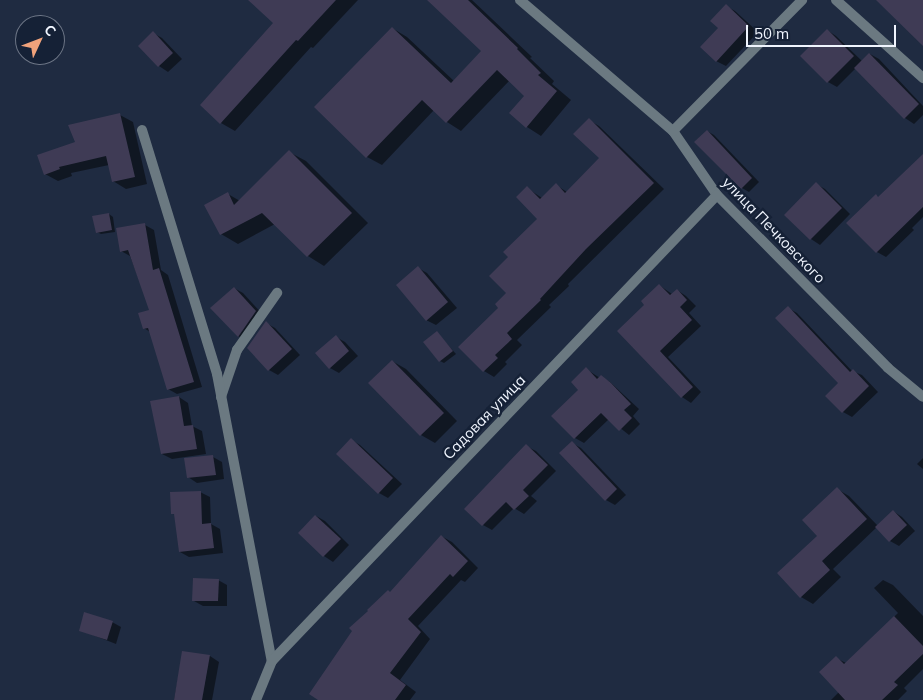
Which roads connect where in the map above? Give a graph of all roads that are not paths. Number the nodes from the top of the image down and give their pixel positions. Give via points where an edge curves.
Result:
1 (520, 0) edge
2 (802, 0) edge
3 (836, 0) edge
4 (923, 78) edge
5 (142, 130) dead end
6 (673, 132) junction
7 (717, 195) junction
8 (277, 293) dead end
9 (221, 397) junction
10 (923, 397) edge
11 (272, 660) junction
12 (256, 700) edge

1 - 6 street, улица Печковского
2 - 6 street
3 - 4 street
5 - 9 street via 217,374
6 - 7 street, улица Печковского
7 - 10 street, улица Печковского via 888,368
7 - 11 street, Садовая улица
8 - 9 street via 237,350
9 - 11 street
11 - 12 street

